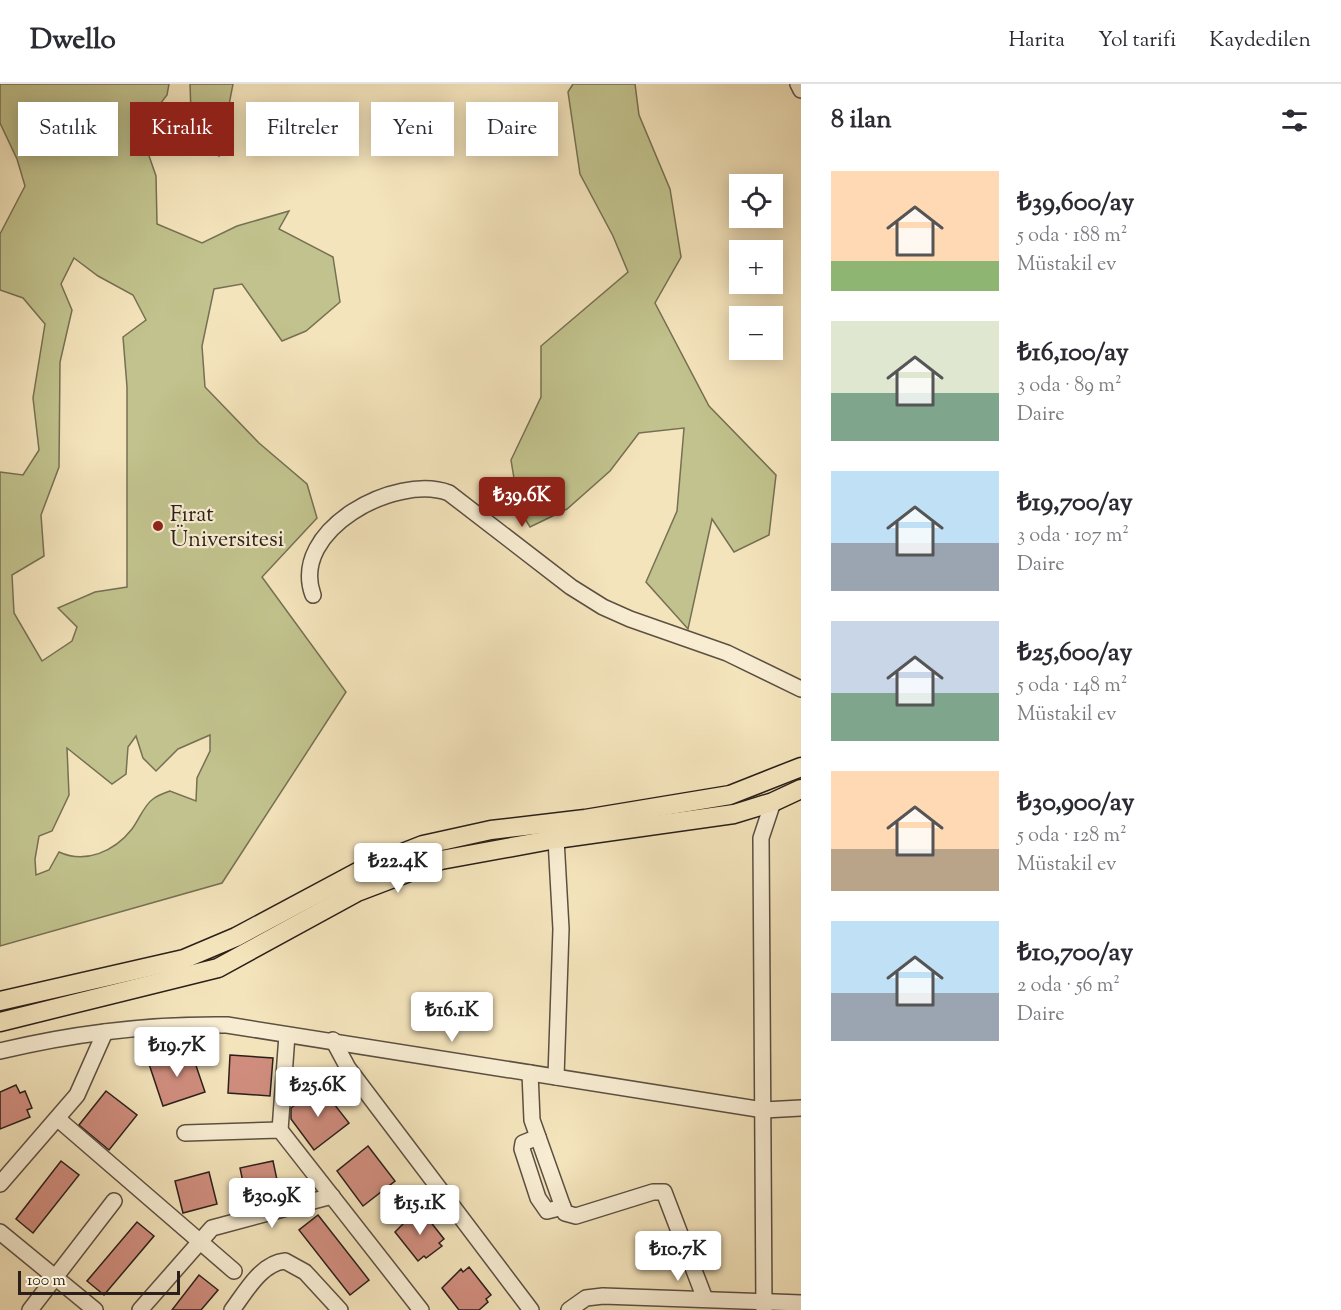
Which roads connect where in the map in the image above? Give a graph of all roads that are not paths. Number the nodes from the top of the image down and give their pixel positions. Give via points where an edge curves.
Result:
1 (798, 84) edge
2 (801, 90) edge
3 (313, 595) dead end
4 (801, 689) edge
5 (801, 767) edge
6 (801, 789) edge
7 (773, 802) junction
8 (556, 839) junction
9 (0, 1001) edge
10 (0, 1022) edge
11 (105, 1032) junction
12 (287, 1035) junction
13 (333, 1040) junction
14 (0, 1051) edge
15 (530, 1073) junction
16 (556, 1077) junction
17 (801, 1108) edge
18 (764, 1110) junction
19 (57, 1119) junction
20 (280, 1130) junction
21 (184, 1133) dead end
22 (0, 1184) edge
23 (332, 1196) junction
24 (114, 1201) dead end
25 (0, 1232) edge
26 (199, 1241) junction
27 (234, 1271) dead end
28 (55, 1277) junction
29 (705, 1299) junction
30 (801, 1303) edge
31 (764, 1306) edge
32 (30, 1310) edge
33 (95, 1310) edge
34 (140, 1310) edge
35 (232, 1310) edge
36 (340, 1310) edge
37 (422, 1310) edge
38 (531, 1310) edge
39 (569, 1310) edge

1 - 2 street
3 - 4 street via 310,564 315,551 336,525 378,499 408,489 435,488 449,493 603,607 727,652
5 - 9 main road via 730,795 491,830 423,845 367,867 236,937 184,959
6 - 7 main road
7 - 8 main road via 734,814
7 - 18 street via 761,838
8 - 10 main road via 441,860 395,876 357,891 218,968
8 - 16 street via 561,929
11 - 12 street via 166,1025 227,1025
11 - 14 street via 60,1036
11 - 19 street via 77,1095
12 - 13 street
12 - 20 street
13 - 15 street
13 - 38 street via 348,1068
15 - 16 street
15 - 29 street via 530,1110 538,1137 528,1140 522,1149 538,1198 548,1211 562,1207 576,1216 652,1192 664,1192
16 - 18 street
17 - 18 street
18 - 31 street
19 - 22 street
19 - 26 street
20 - 21 street
20 - 23 street
23 - 26 street via 212,1228
23 - 37 street
24 - 28 street
25 - 28 street
26 - 27 street
26 - 34 street
28 - 32 street
28 - 33 street
29 - 31 street
29 - 39 street via 603,1296 586,1298
30 - 31 street
35 - 36 street via 264,1271 278,1262 305,1272

